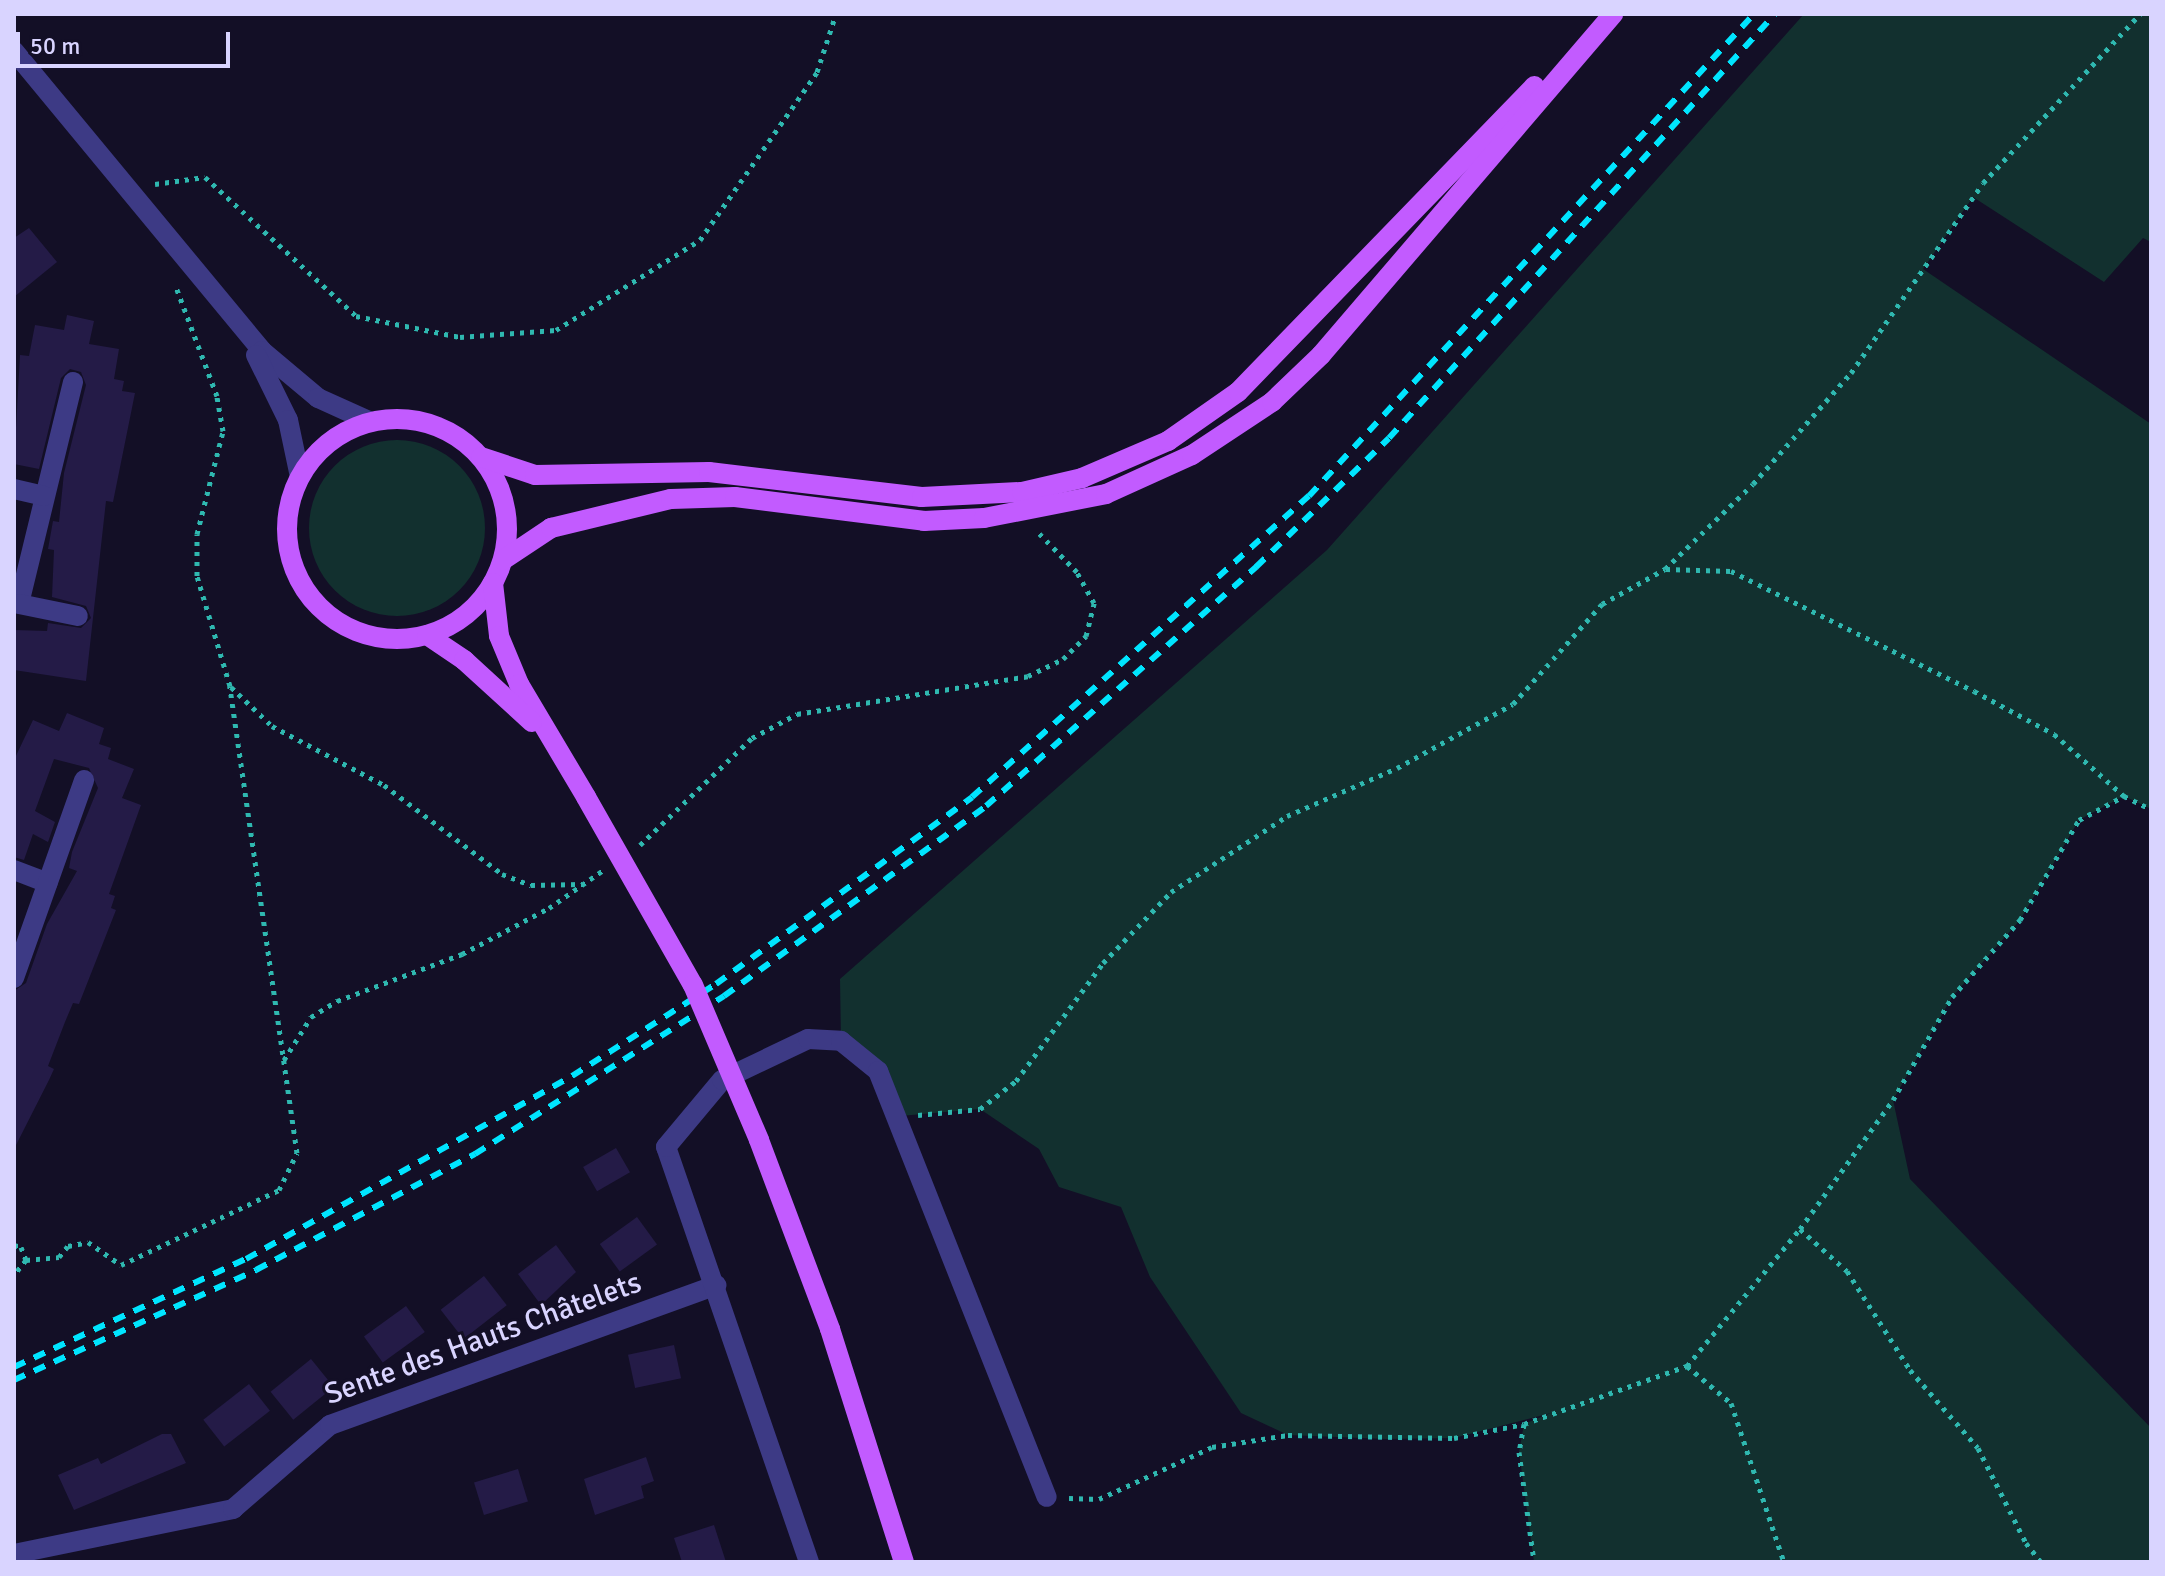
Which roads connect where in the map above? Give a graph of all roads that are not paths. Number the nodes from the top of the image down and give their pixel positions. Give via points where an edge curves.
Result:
1 (1605, 14) edge
2 (1613, 14) edge
3 (14, 51) edge
4 (235, 321) junction
5 (73, 382) dead end
6 (371, 422) junction
7 (481, 457) junction
8 (300, 477) junction
9 (14, 489) edge
10 (44, 496) junction
11 (503, 560) junction
12 (493, 583) junction
13 (78, 616) dead end
14 (427, 635) junction
15 (546, 736) junction
16 (84, 780) dead end
17 (14, 870) edge
18 (48, 883) junction
19 (14, 978) edge
20 (716, 1285) junction
21 (1047, 1497) road end
22 (14, 1554) edge
23 (36, 1557) edge
24 (809, 1562) edge
25 (904, 1562) edge

1 - 7 main road via 1262,370 1194,424 1112,467 1022,492 922,497 709,472 535,475
2 - 11 main road via 1312,364 1242,425 1178,462 1073,504 954,520 855,515 735,497 671,499 551,528
3 - 4 street
4 - 6 street via 318,398
4 - 8 street via 288,420
5 - 10 street
6 - 7 main road via 403,418 435,425
6 - 8 main road via 330,441
7 - 11 main road via 506,509
8 - 14 main road via 290,504 288,544 311,598 333,619 368,636 397,640
9 - 10 street
10 - 13 street via 19,604
11 - 12 main road
12 - 14 main road via 465,616
12 - 15 main road via 499,636
14 - 15 main road via 488,680
15 - 25 main road, bridge via 693,985 830,1329
16 - 18 street
17 - 18 street
18 - 19 street
20 - 21 street via 666,1147 722,1080 808,1039 841,1041 878,1071 900,1116
20 - 23 street, Sente des Hauts Châtelets via 330,1425 233,1509
20 - 24 street
22 - 23 street, Sente des Hauts Châtelets

